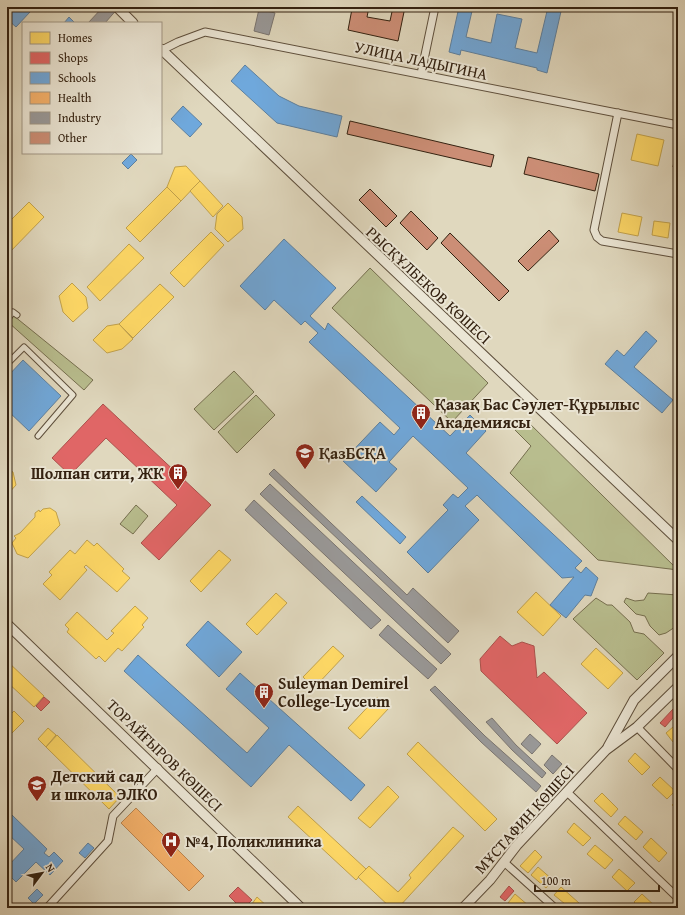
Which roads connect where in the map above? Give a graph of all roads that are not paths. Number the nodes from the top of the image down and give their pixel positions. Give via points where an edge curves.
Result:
1 (117, 7) edge
2 (435, 7) edge
3 (133, 22) edge
4 (162, 50) edge
5 (420, 74) junction
6 (618, 113) junction
7 (678, 125) edge
8 (678, 254) edge
9 (17, 315) dead end
10 (7, 320) edge
11 (7, 364) edge
12 (38, 436) dead end
13 (678, 540) edge
14 (7, 624) edge
15 (678, 656) edge
16 (678, 687) edge
17 (637, 727) junction
18 (606, 750) junction
19 (158, 768) junction
20 (678, 769) edge
21 (567, 792) junction
22 (504, 862) junction
23 (678, 898) edge
24 (47, 908) edge
25 (301, 908) edge
26 (464, 908) edge
27 (555, 908) edge

1 - 3 street
2 - 5 street
4 - 5 street, УЛИЦА ЛАДЫГИНА via 205,32
4 - 13 street, РЫСҚҰЛБЕКОВ КӨШЕСІ
5 - 6 street, УЛИЦА ЛАДЫГИНА
6 - 7 street, УЛИЦА ЛАДЫГИНА
6 - 8 street via 594,230 602,241
9 - 10 street via 13,312
11 - 12 street via 24,347 73,395
14 - 19 street, ТОРАЙҒЫРОВ КӨШЕСІ
15 - 18 street, МҰСТАФИН КӨШЕСІ via 634,700
16 - 17 street, МҰСТАФИН КӨШЕСІ
17 - 18 street, МҰСТАФИН КӨШЕСІ
17 - 20 street
18 - 21 street, МҰСТАФИН КӨШЕСІ
19 - 24 street via 113,816 108,841
19 - 25 street, ТОРАЙҒЫРОВ КӨШЕСІ
21 - 22 street, МҰСТАФИН КӨШЕСІ
21 - 23 street
22 - 26 street, МҰСТАФИН КӨШЕСІ
22 - 27 street

